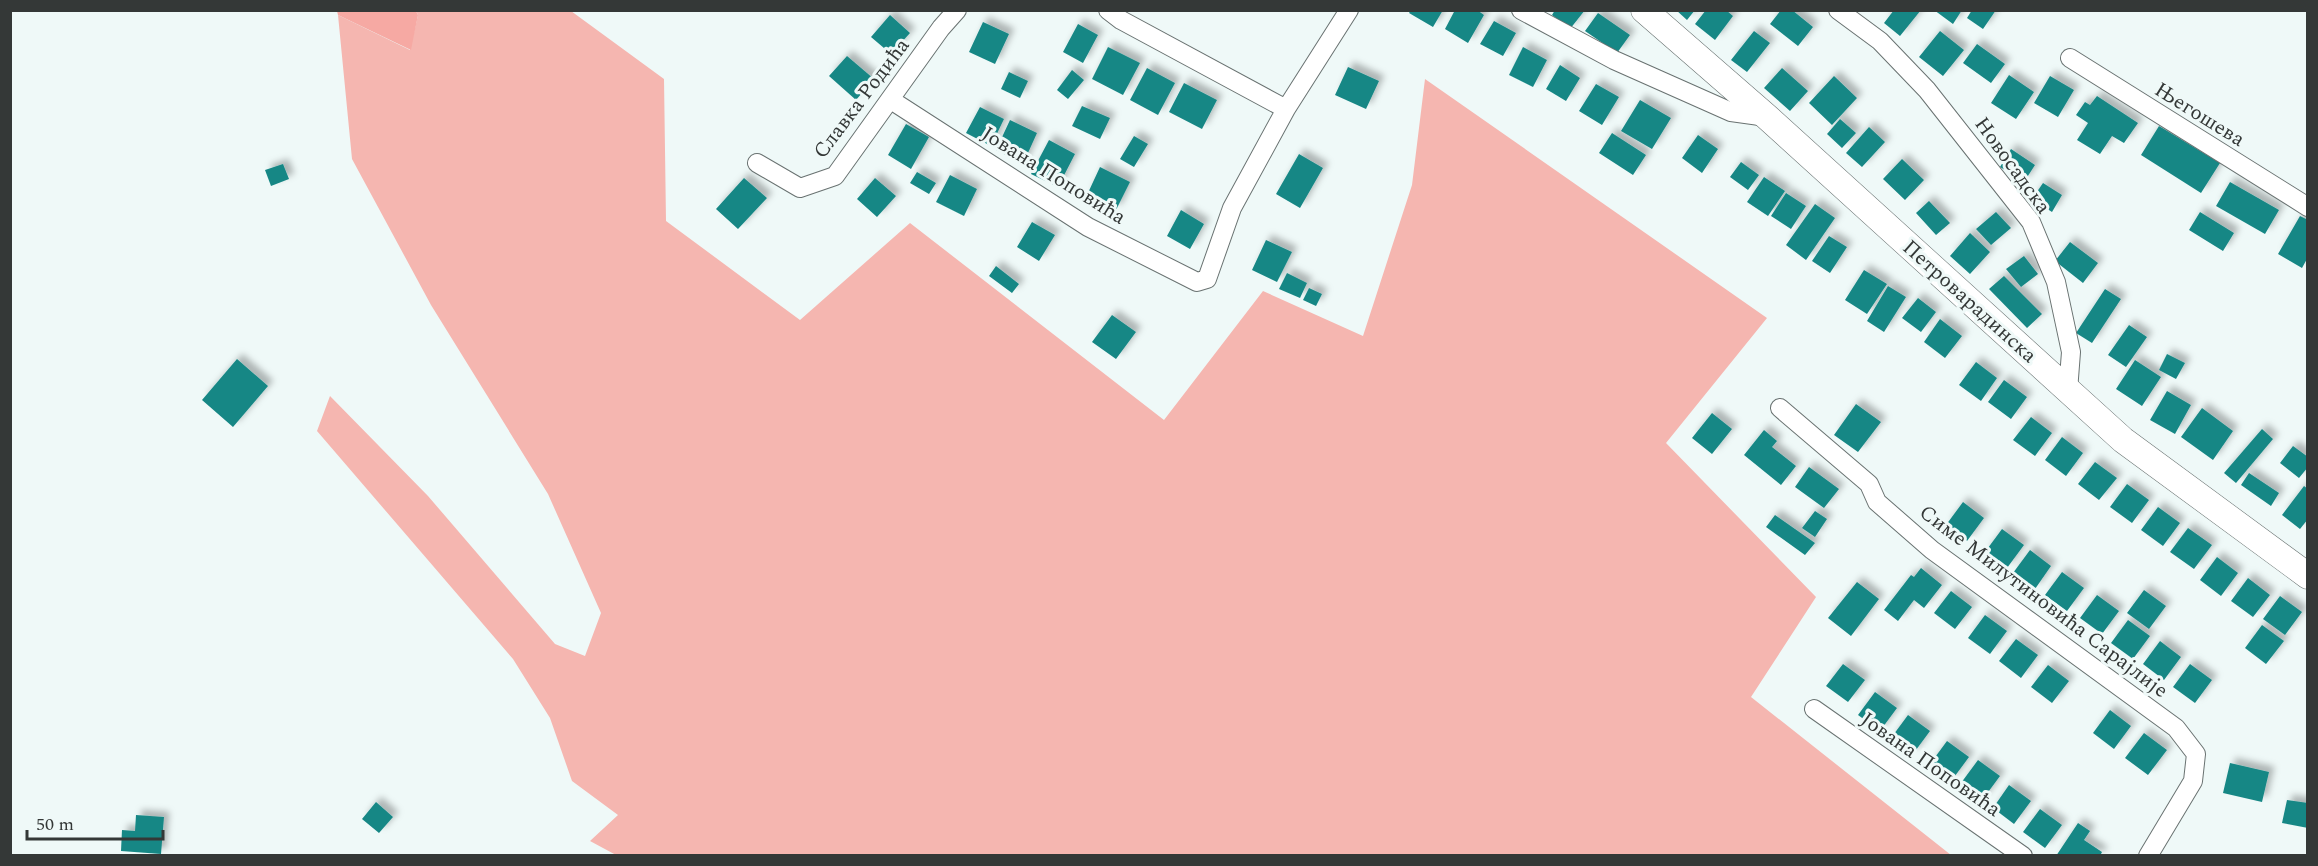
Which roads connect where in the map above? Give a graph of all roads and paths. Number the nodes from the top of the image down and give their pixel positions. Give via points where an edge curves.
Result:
1 (957, 10) edge
2 (1108, 10) edge
3 (1349, 10) edge
4 (1521, 10) edge
5 (1644, 10) edge
6 (1838, 10) edge
7 (2070, 58) dead end
8 (891, 100) junction
9 (1287, 109) junction
10 (1767, 117) junction
11 (757, 163) dead end
12 (2307, 207) edge
13 (2068, 391) junction
14 (1780, 408) dead end
15 (2307, 576) edge
16 (1814, 709) dead end
17 (2023, 855) edge
18 (2148, 855) edge

1 - 8 street, Славка Родића
2 - 9 street
3 - 9 street
4 - 10 street via 1614,60 1731,112
5 - 10 street, Петроварадинска
6 - 13 street, Новосадска via 1880,41 1927,90 2031,222 2056,282 2071,352
7 - 12 street, Његошева
8 - 9 street, Јована Поповића via 1088,227 1197,282 1207,279 1232,208
8 - 11 street, Славка Родића via 836,176 800,188
10 - 13 street, Петроварадинска
13 - 15 street, Петроварадинска via 2123,440
14 - 18 street, Симе Милутиновића Сарајлије via 1869,484 1877,501 1932,550 2176,728 2196,754 2193,781
16 - 17 street, Јована Поповића

